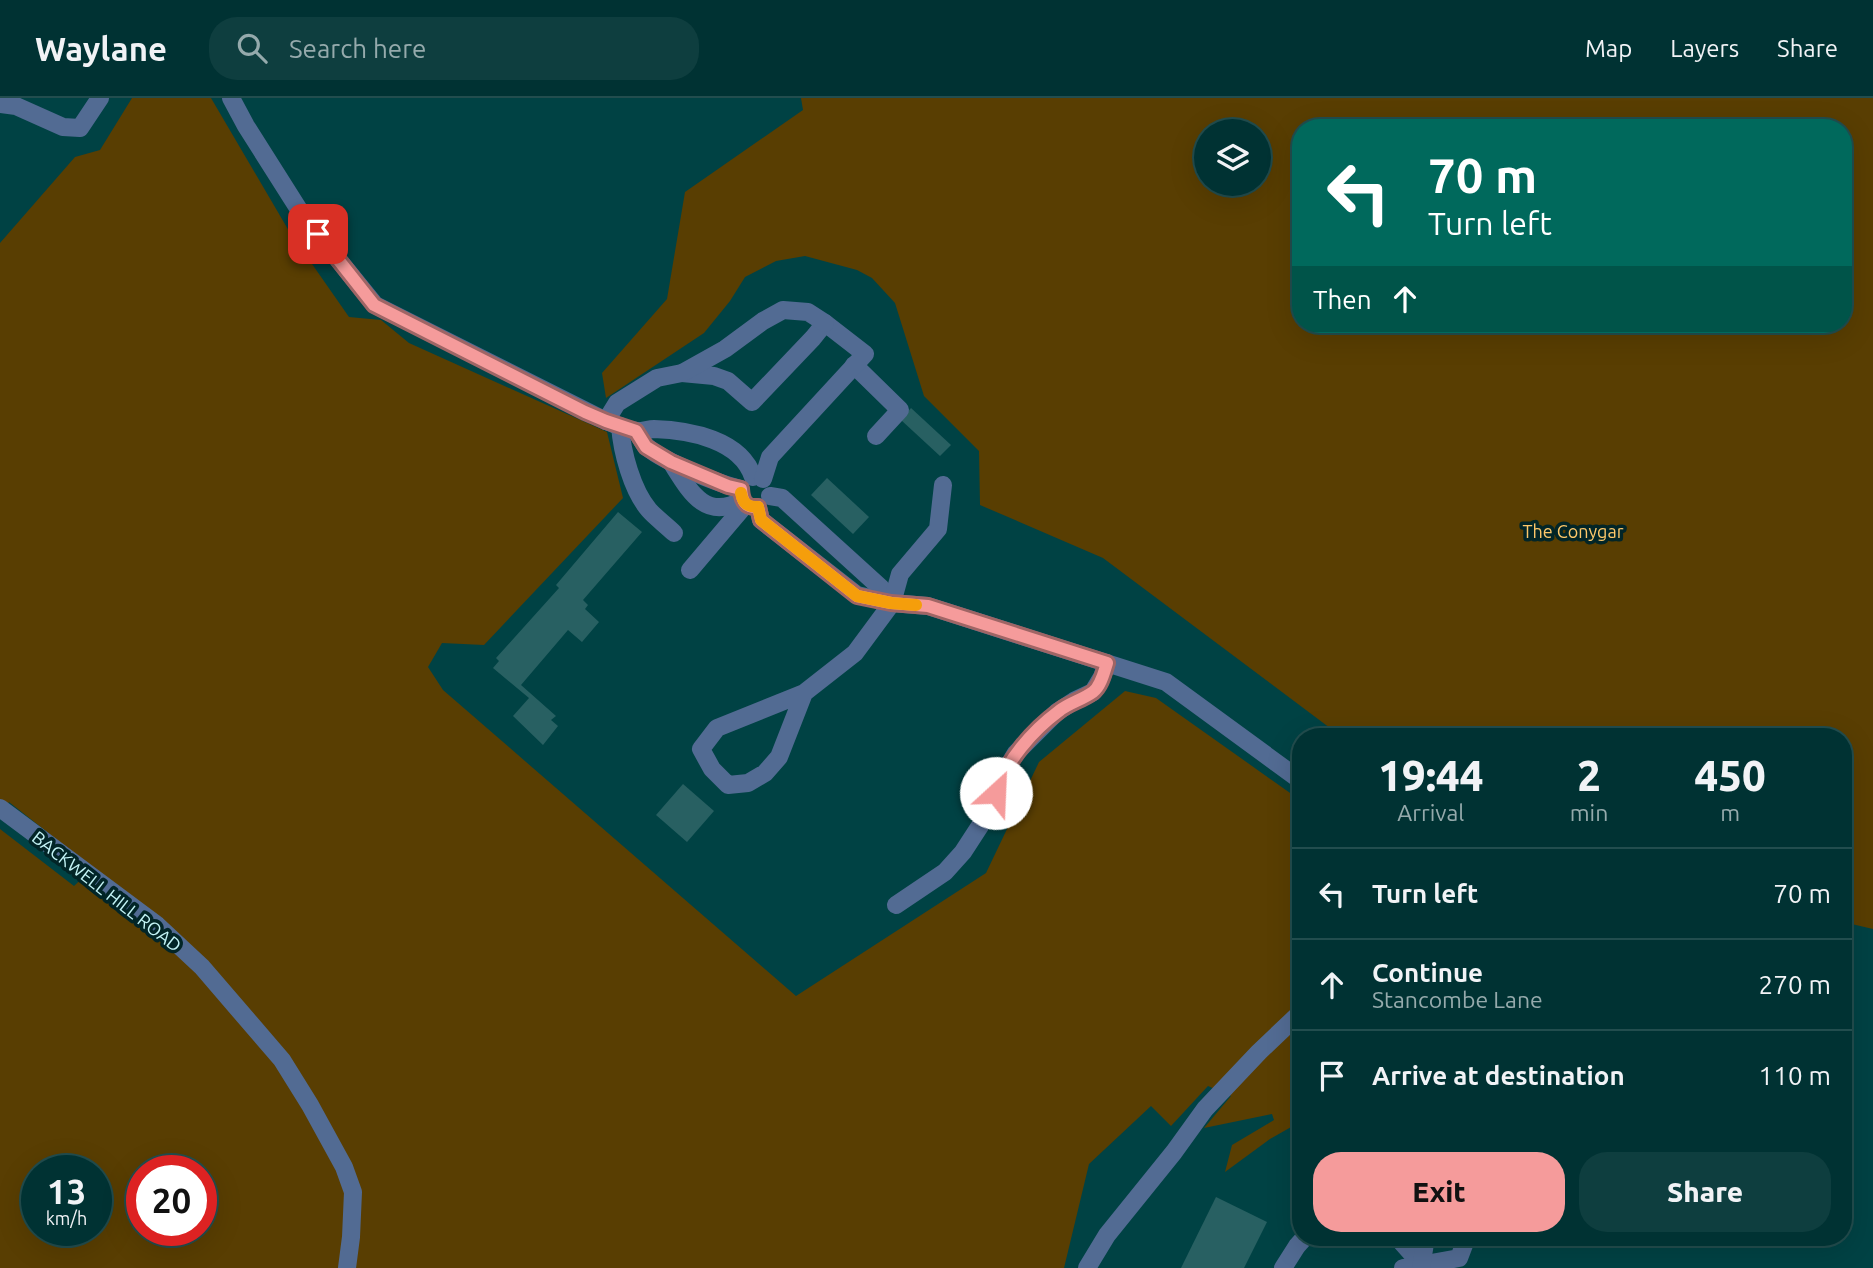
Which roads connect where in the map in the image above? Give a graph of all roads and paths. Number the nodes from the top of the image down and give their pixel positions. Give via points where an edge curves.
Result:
1 (100, 98) edge
2 (232, 98) edge
3 (0, 104) edge
4 (825, 323) junction
5 (854, 365) junction
6 (682, 373) junction
7 (620, 426) junction
8 (876, 436) dead end
9 (671, 462) junction
10 (943, 485) dead end
11 (753, 493) junction
12 (674, 533) dead end
13 (690, 569) dead end
14 (891, 603) junction
15 (1107, 663) junction
16 (804, 694) junction
17 (1292, 774) edge
18 (0, 808) edge
19 (896, 905) dead end
20 (1292, 1021) edge
21 (1297, 1246) edge
22 (1402, 1246) edge
23 (1423, 1246) edge
24 (1464, 1246) edge
25 (1415, 1267) edge
26 (347, 1268) edge
27 (1087, 1268) edge
28 (1283, 1268) edge

1 - 3 street via 80,128 63,127 16,106
2 - 7 street via 303,216 374,305
4 - 5 street via 864,354
4 - 6 street via 808,312 783,310
4 - 6 street via 751,402 728,381
5 - 8 street via 900,411
5 - 11 street via 770,457
6 - 7 street via 657,378 617,403
7 - 9 street
7 - 11 street via 704,436 731,449 745,459
7 - 12 street via 636,489
9 - 11 street
9 - 11 street via 688,489 708,506 732,506
10 - 14 street via 938,529 900,574
11 - 13 street
11 - 14 street via 782,498 881,588
11 - 14 street via 761,520 857,596
14 - 15 street via 928,606
14 - 16 street via 855,653
15 - 17 street via 1166,682
15 - 19 street via 1093,692 1058,712 1016,753 989,812 963,852 945,872
16 - 16 street via 717,727 701,749 712,769 728,785 748,783 765,773 779,757
18 - 26 street, BACKWELL HILL ROAD via 157,925 202,967 282,1060 344,1167 353,1192
20 - 27 street via 1205,1109 1107,1235
21 - 28 street
22 - 25 street
23 - 25 street
24 - 25 street via 1459,1258

